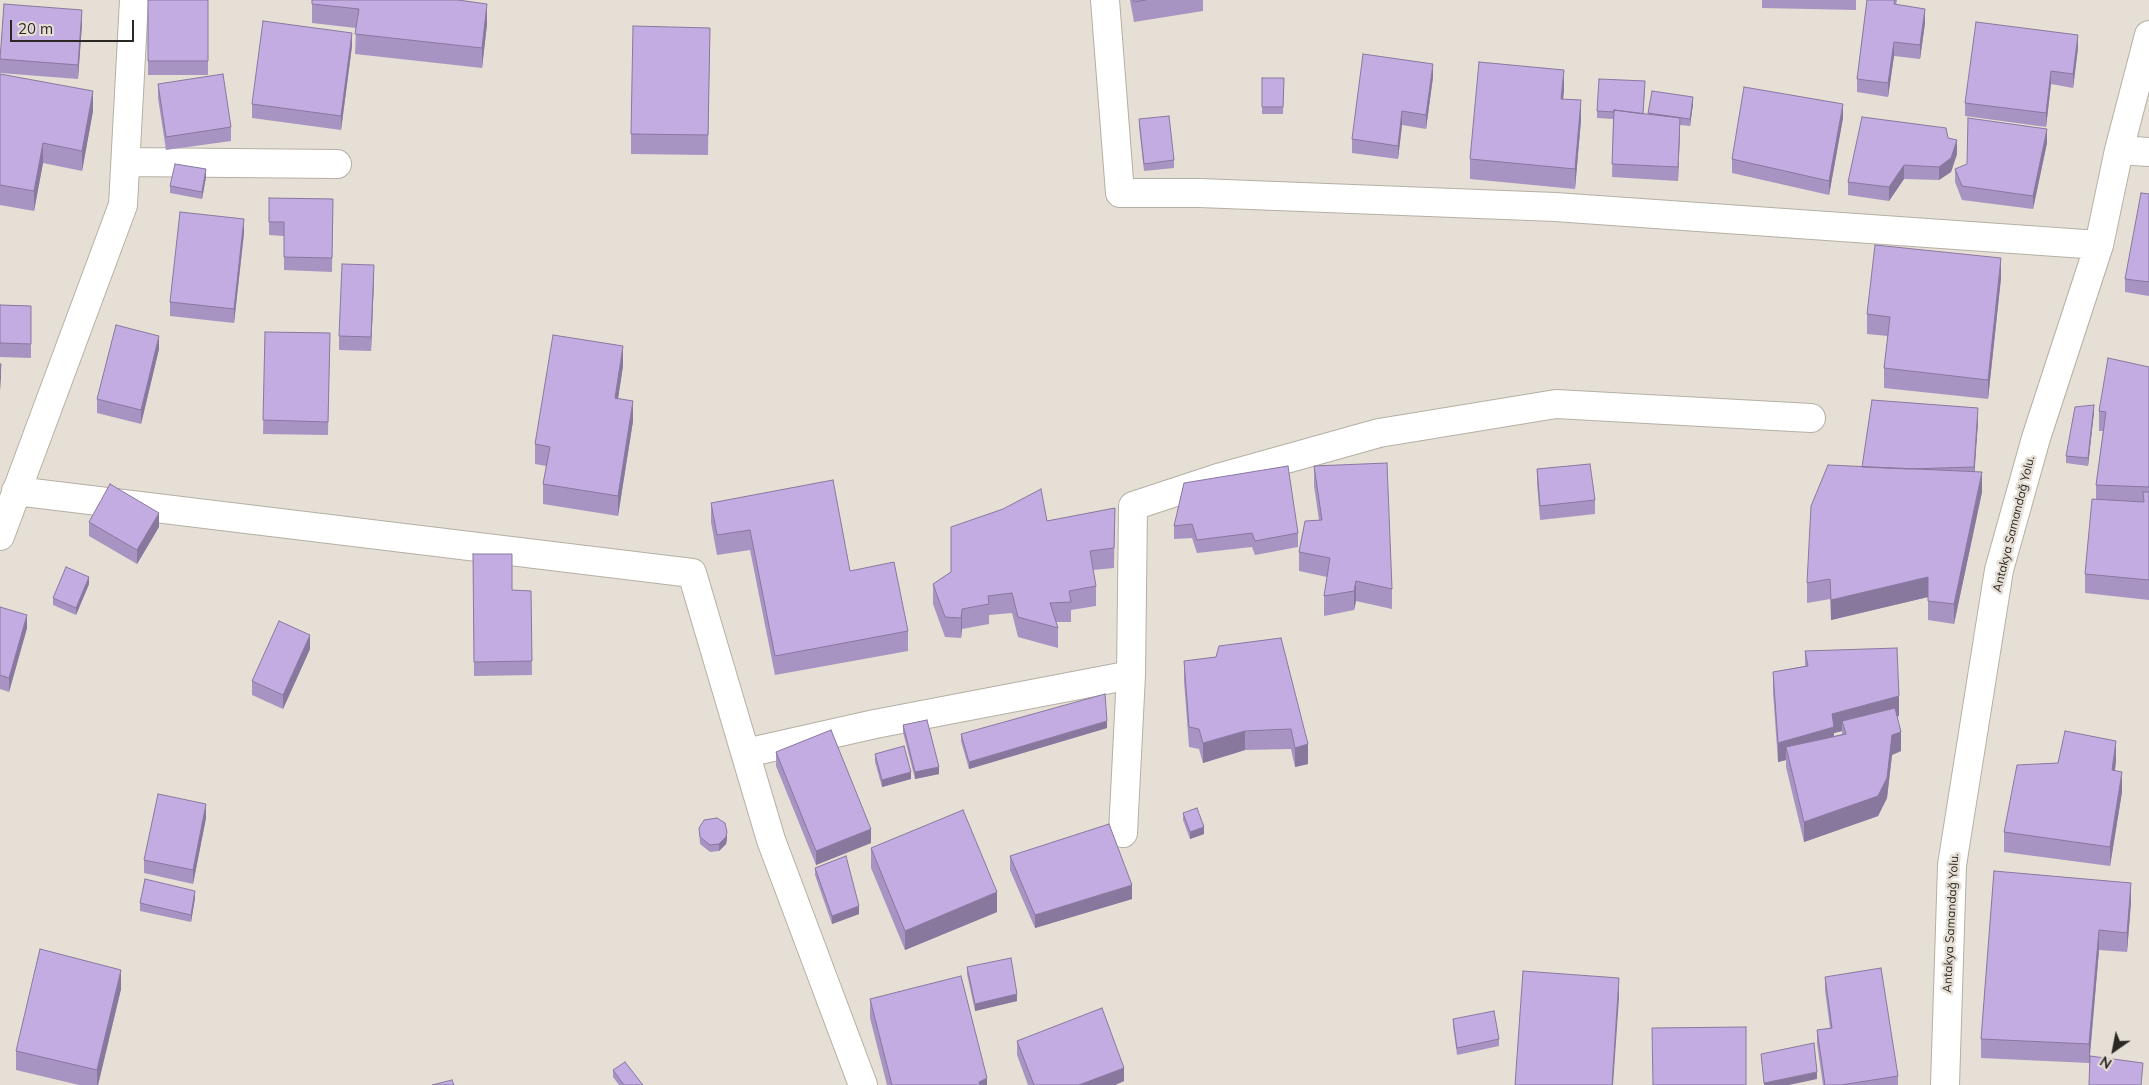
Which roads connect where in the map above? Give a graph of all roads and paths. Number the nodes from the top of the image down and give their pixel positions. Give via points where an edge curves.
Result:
1 (134, 0) edge
2 (1105, 0) edge
3 (2149, 35) edge
4 (2119, 150) junction
5 (2149, 152) edge
6 (126, 162) junction
7 (337, 164) dead end
8 (2099, 245) junction
9 (1811, 418) dead end
10 (16, 491) junction
11 (0, 536) edge
12 (1131, 674) junction
13 (746, 753) junction
14 (1123, 832) dead end
15 (863, 1085) edge
16 (1945, 1085) edge

1 - 6 street
2 - 8 street via 1120,193 1200,193 1555,207
3 - 4 street, Antakya Samandağ Yolu.
4 - 5 street
4 - 8 street, Antakya Samandağ Yolu.
6 - 7 street
6 - 10 street via 123,205
8 - 16 street, Antakya Samandağ Yolu. via 2036,438 1999,570 1952,865
9 - 12 street via 1556,404 1379,434 1218,478 1133,506
10 - 11 street
10 - 13 street via 692,573
12 - 13 street
12 - 14 street
13 - 15 street via 771,840

